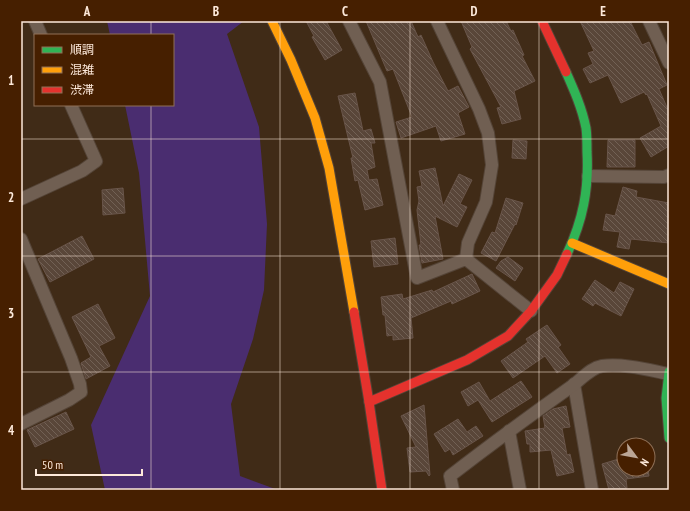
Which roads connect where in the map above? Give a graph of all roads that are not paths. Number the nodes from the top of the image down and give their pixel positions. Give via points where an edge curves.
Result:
1 (35, 21) edge
2 (272, 21) edge
3 (349, 21) edge
4 (437, 21) edge
5 (542, 21) edge
6 (649, 21) edge
7 (41, 34) edge
8 (669, 63) edge
9 (71, 106) edge
10 (669, 175) edge
11 (588, 176) junction
12 (21, 199) edge
13 (21, 239) edge
14 (572, 243) junction
15 (466, 259) junction
16 (669, 284) edge
17 (531, 311) junction
18 (669, 373) edge
19 (574, 384) junction
20 (370, 402) junction
21 (21, 424) edge
22 (509, 431) junction
23 (669, 438) edge
24 (382, 490) edge
25 (453, 490) edge
26 (520, 490) edge
27 (592, 490) edge

1 - 7 street
2 - 20 street via 315,118 329,168
3 - 15 street via 380,82 417,278
4 - 15 street via 479,109 489,139 492,165 486,202 468,243
5 - 11 street via 580,107 586,129
6 - 8 street
9 - 12 street via 96,161 82,171
10 - 11 street
11 - 14 street via 578,231
13 - 21 street via 71,358 80,384 80,392
14 - 16 street
14 - 17 street via 557,275
15 - 17 street
17 - 20 street via 508,336 467,360
18 - 19 street via 602,366
18 - 23 street via 666,398
19 - 22 street
19 - 27 street
20 - 24 street
22 - 25 street via 450,476
22 - 26 street

